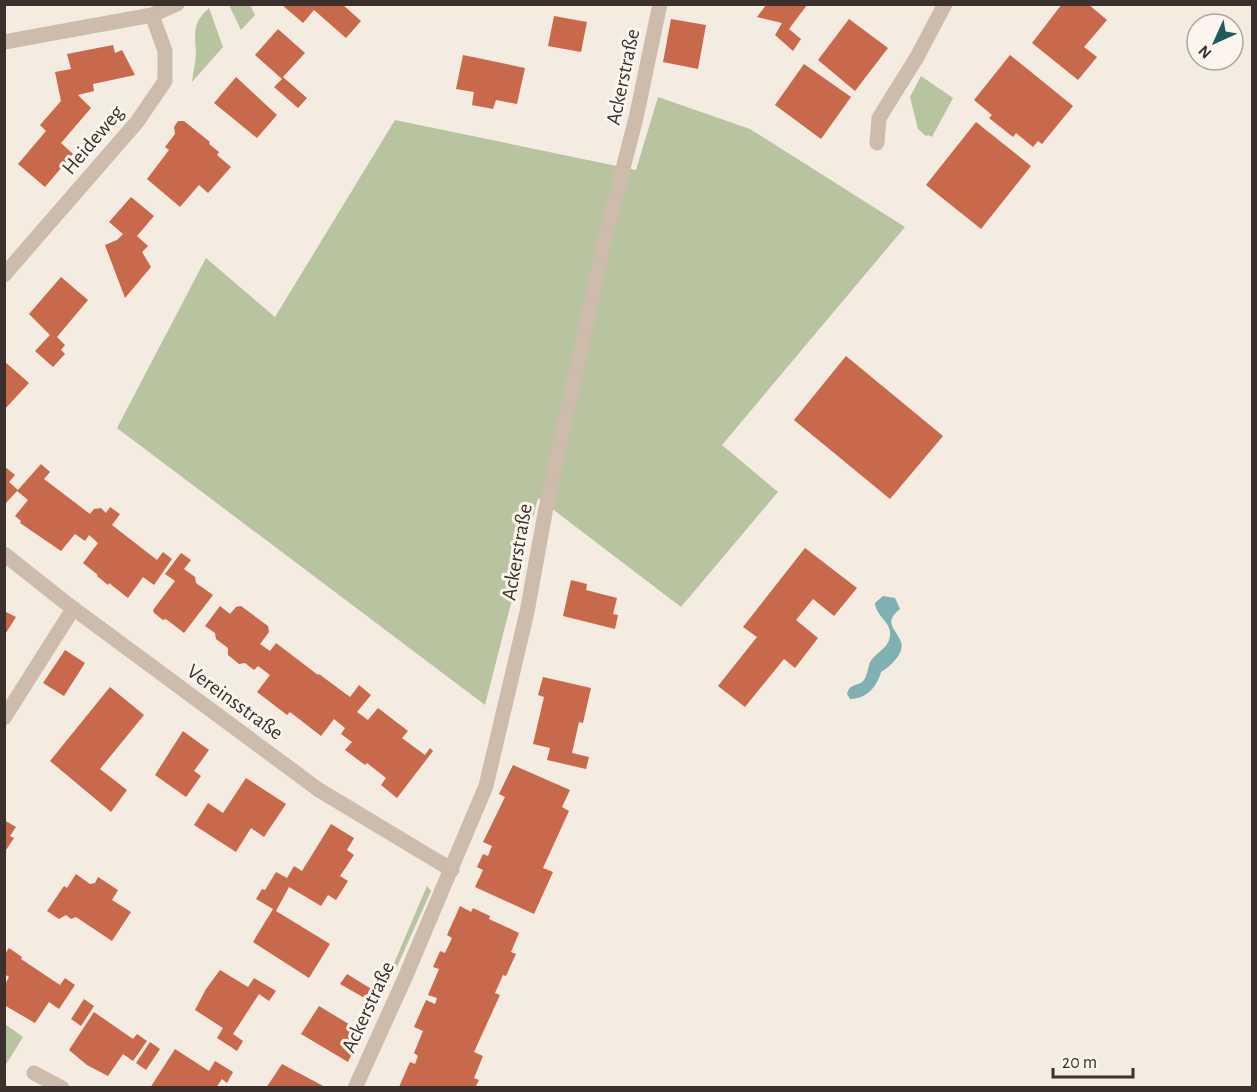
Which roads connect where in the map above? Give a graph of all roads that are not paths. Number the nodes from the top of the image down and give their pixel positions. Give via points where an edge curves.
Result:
1 (177, 4) edge
2 (660, 4) edge
3 (945, 4) edge
4 (152, 15) junction
5 (4, 42) edge
6 (876, 143) dead end
7 (4, 274) edge
8 (4, 554) edge
9 (73, 609) junction
10 (4, 718) edge
11 (452, 870) junction
12 (34, 1073) dead end
13 (62, 1088) edge
14 (355, 1088) edge

1 - 4 street
2 - 11 street, Ackerstraße via 503,717 486,786
3 - 6 street via 879,118
4 - 5 street
4 - 7 street, Heideweg via 165,51 165,81 137,122
8 - 9 street, Vereinsstraße
9 - 10 street
9 - 11 street, Vereinsstraße via 319,790
11 - 14 street, Ackerstraße
12 - 13 street

